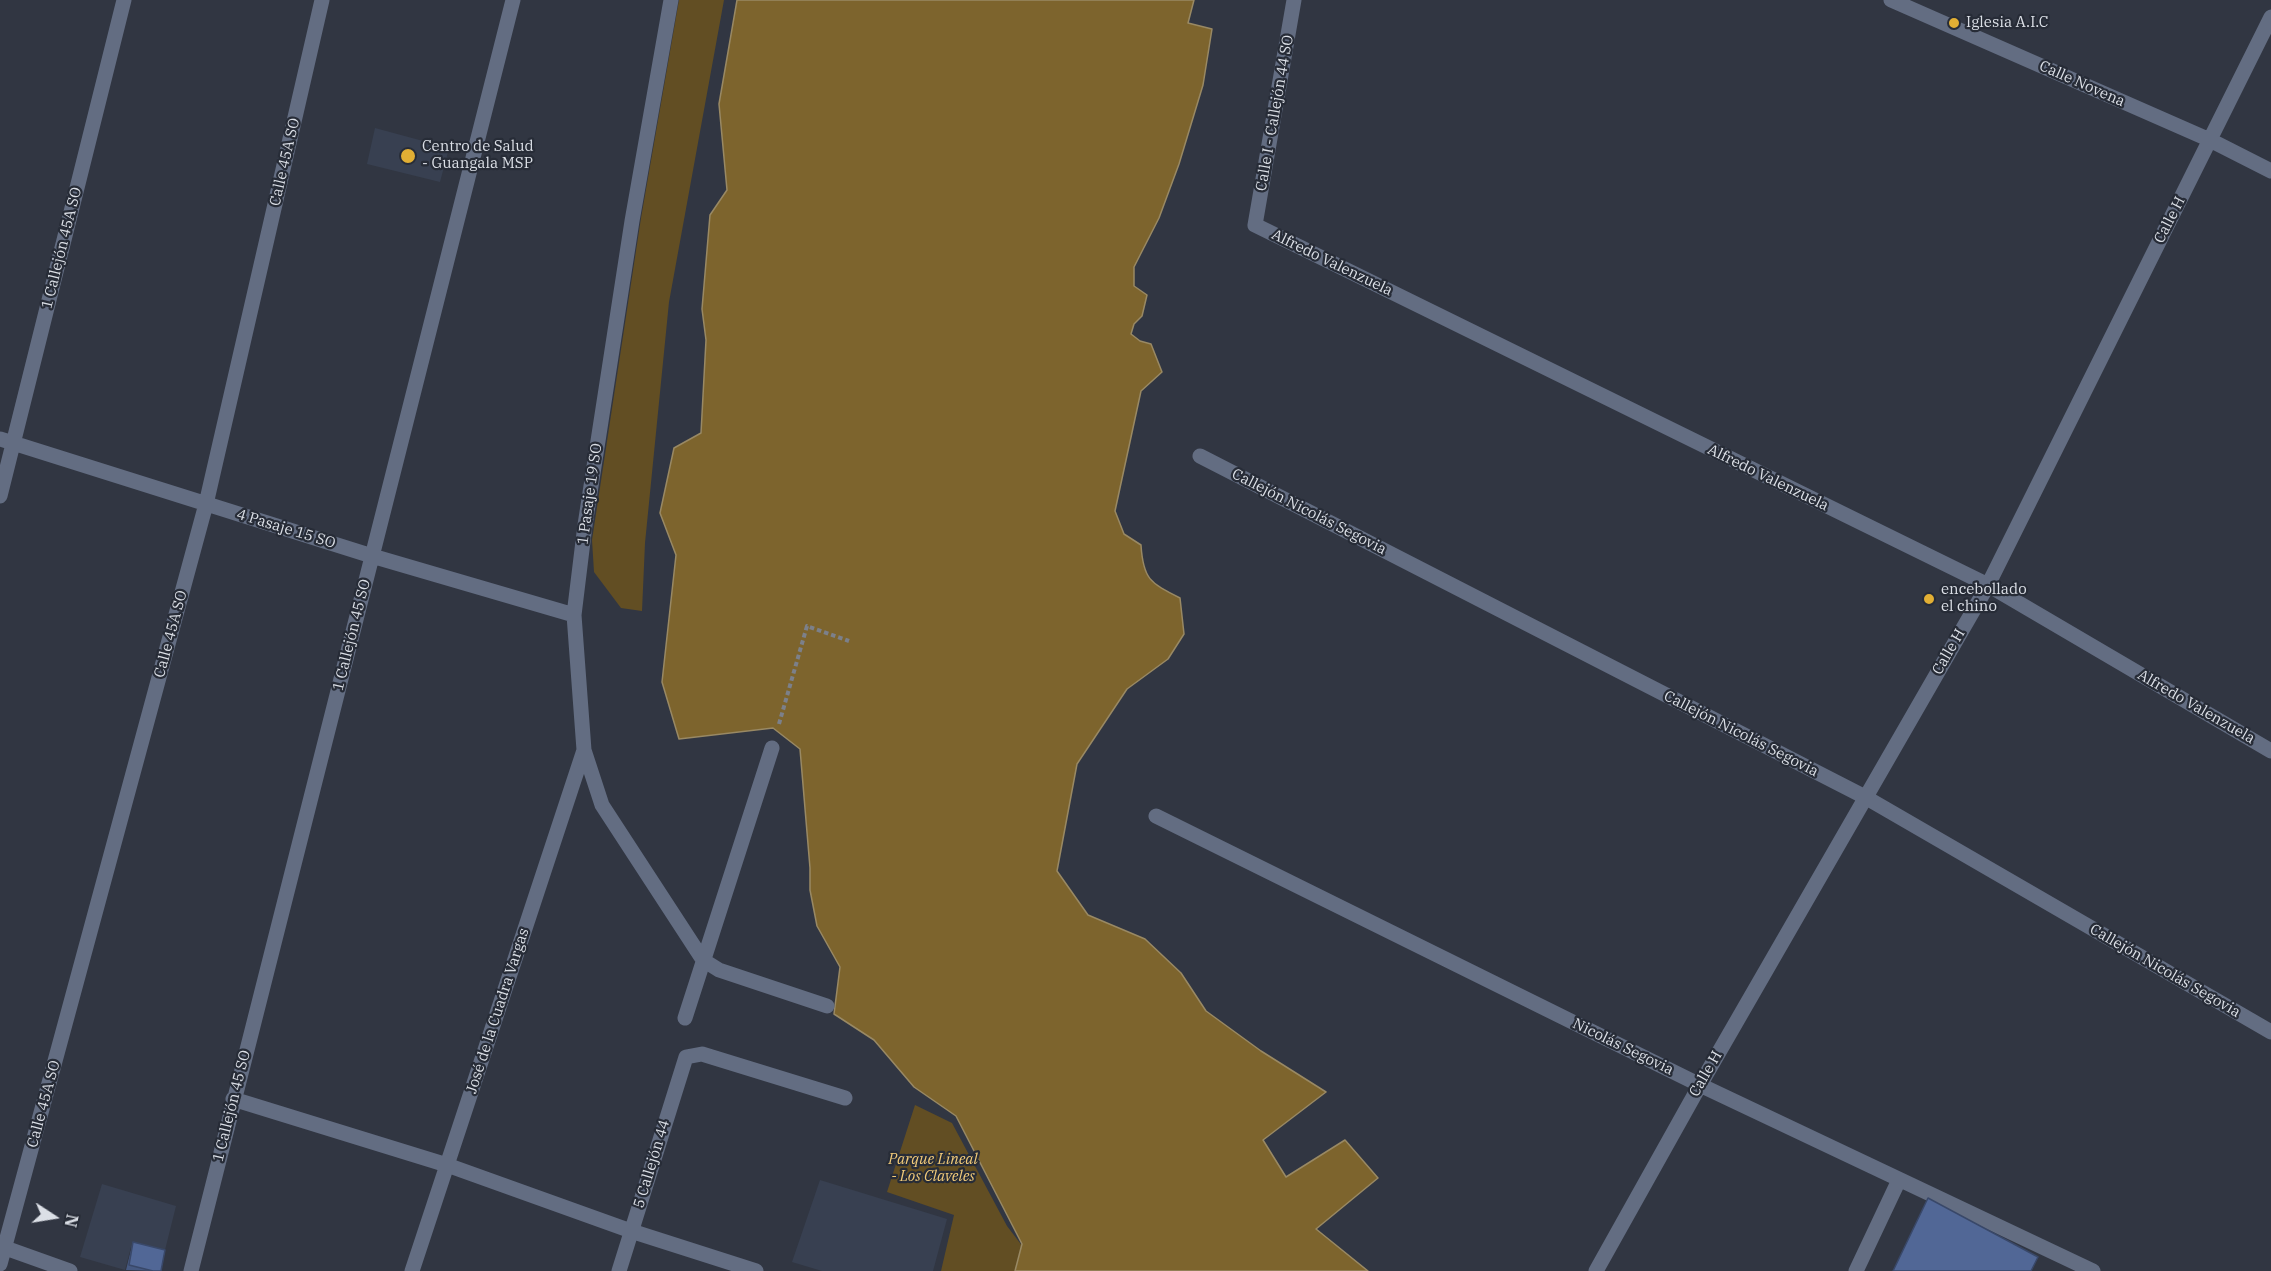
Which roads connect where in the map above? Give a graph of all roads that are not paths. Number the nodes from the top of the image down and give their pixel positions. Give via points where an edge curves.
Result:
1 (124, 0) edge
2 (322, 0) edge
3 (513, 0) edge
4 (671, 0) edge
5 (1294, 0) edge
6 (1891, 0) edge
7 (2271, 18) edge
8 (2210, 140) junction
9 (2271, 171) edge
10 (1255, 225) joint
11 (7, 441) edge
12 (1200, 456) dead end
13 (0, 496) edge
14 (206, 504) junction
15 (372, 556) junction
16 (1988, 585) junction
17 (574, 615) junction
18 (772, 748) road end
19 (584, 750) junction
20 (2271, 751) edge
21 (1865, 797) junction
22 (1156, 816) dead end
23 (703, 960) junction
24 (827, 1006) dead end
25 (685, 1018) dead end
26 (2271, 1032) edge
27 (1700, 1085) junction
28 (845, 1098) dead end
29 (233, 1099) junction
30 (447, 1165) junction
31 (1899, 1180) junction
32 (631, 1231) junction
33 (3, 1247) edge
34 (0, 1264) edge
35 (2073, 1267) edge
36 (70, 1271) edge
37 (191, 1271) edge
38 (412, 1271) edge
39 (619, 1271) edge
40 (756, 1271) edge
41 (1596, 1271) edge
42 (1856, 1271) edge
43 (2093, 1271) edge

1 - 11 street, 1 Callejón 45A SO
2 - 14 street, Calle 45A SO
3 - 15 street, 1 Callejón 45 SO
4 - 17 street, 1 Pasaje 19 SO via 632,221
5 - 10 street, Calle I - Callejón 44 SO
6 - 8 street, Calle Novena
7 - 8 street, Calle H
8 - 9 street, Calle Novena
8 - 16 street, Calle H
10 - 16 street, Alfredo Valenzuela
11 - 13 street, 1 Callejón 45A SO
11 - 14 street, 4 Pasaje 15 SO
12 - 21 street, Callejón Nicolás Segovia
14 - 15 street, 4 Pasaje 15 SO
14 - 33 street, Calle 45A SO
15 - 17 street, 4 Pasaje 15 SO
15 - 29 street, 1 Callejón 45 SO
16 - 20 street, Alfredo Valenzuela
16 - 21 street, Calle H
17 - 19 street, 1 Pasaje 19 SO
18 - 23 street
19 - 23 street, 1 Pasaje 19 SO via 602,805
19 - 30 street, José de la Cuadra Vargas
21 - 26 street, Callejón Nicolás Segovia
21 - 27 street, Calle H
22 - 27 street, Nicolás Segovia
23 - 24 street via 719,970
23 - 25 street
27 - 31 street, Nicolás Segovia
27 - 41 street, Calle H
28 - 32 street, 5 Callejón 44 via 702,1054 686,1057
29 - 30 street
29 - 37 street, 1 Callejón 45 SO
30 - 32 street
30 - 38 street, José de la Cuadra Vargas
31 - 35 street, Nicolás Segovia
31 - 42 street
32 - 39 street, 5 Callejón 44
32 - 40 street
33 - 34 street, Calle 45A SO
33 - 36 street
35 - 43 street, Nicolás Segovia

